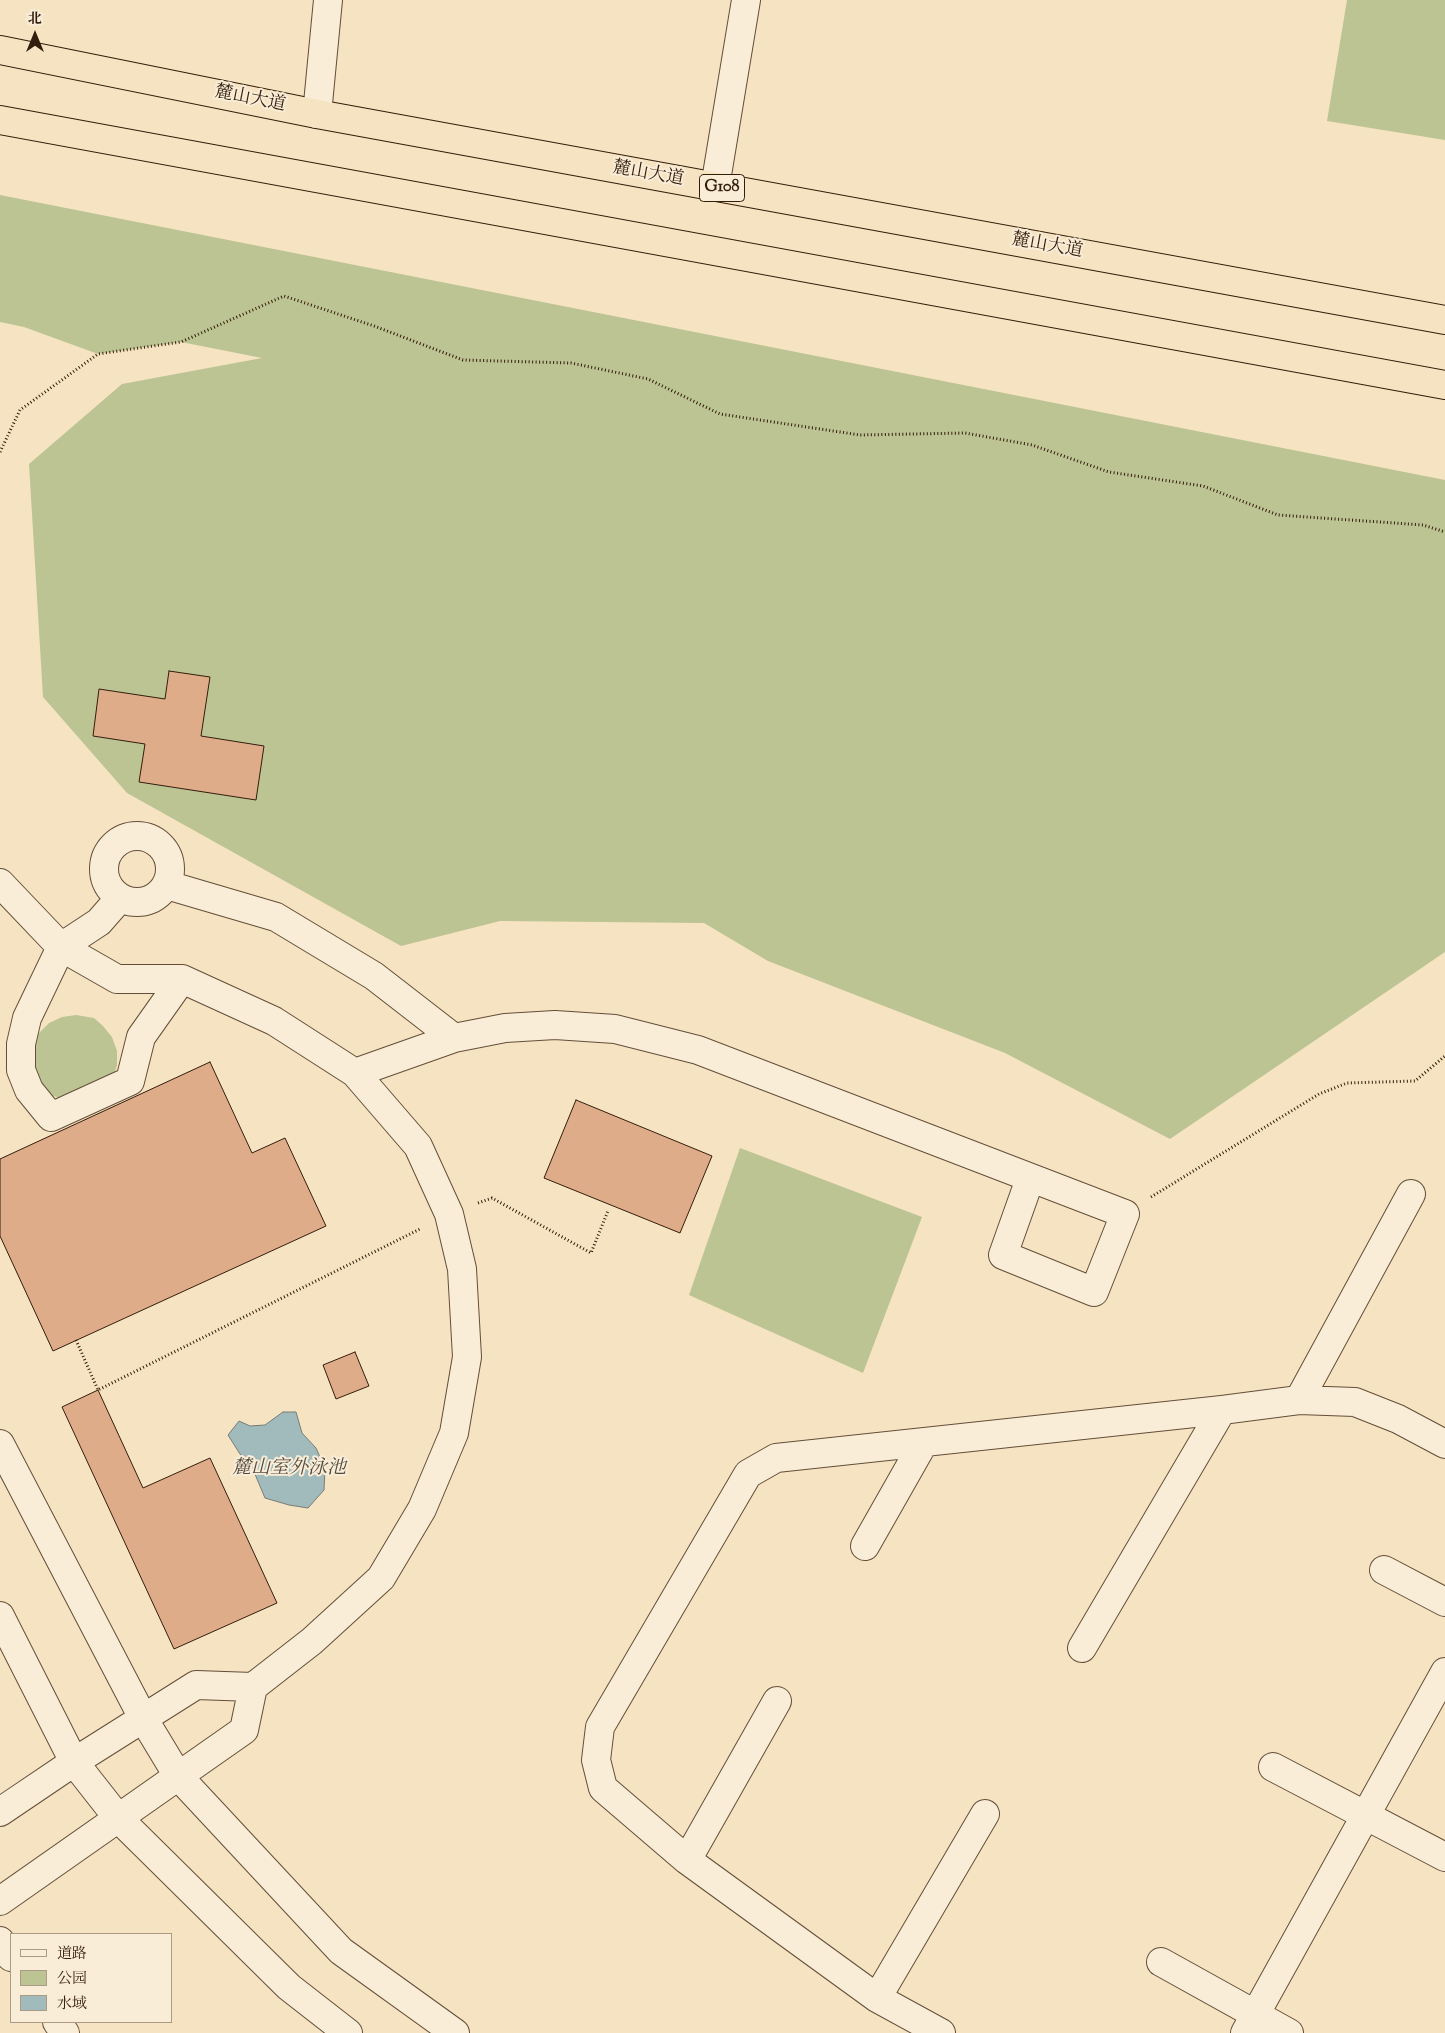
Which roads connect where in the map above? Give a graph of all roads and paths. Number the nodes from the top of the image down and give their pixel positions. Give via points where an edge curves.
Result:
1 (328, 0) edge
2 (746, 0) edge
3 (0, 50) edge
4 (317, 114) junction
5 (0, 120) edge
6 (715, 187) junction
7 (1445, 320) edge
8 (1445, 385) edge
9 (0, 452) edge
10 (1445, 532) edge
11 (0, 883) edge
12 (167, 885) junction
13 (120, 898) junction
14 (61, 947) junction
15 (182, 979) junction
16 (454, 1038) junction
17 (1445, 1056) edge
18 (355, 1073) junction
19 (1030, 1179) junction
20 (1411, 1194) dead end
21 (608, 1212) dead end
22 (449, 1214) junction
23 (1125, 1214) junction
24 (76, 1340) dead end
25 (1299, 1400) junction
26 (1222, 1410) junction
27 (924, 1442) junction
28 (0, 1444) edge
29 (1445, 1444) edge
30 (865, 1546) dead end
31 (1384, 1570) dead end
32 (1445, 1602) edge
33 (0, 1616) edge
34 (1082, 1648) dead end
35 (1445, 1672) edge
36 (253, 1687) junction
37 (777, 1701) dead end
38 (144, 1718) junction
39 (74, 1762) junction
40 (1273, 1767) dead end
41 (178, 1776) junction
42 (0, 1812) edge
43 (984, 1814) dead end
44 (1366, 1815) junction
45 (118, 1818) junction
46 (1445, 1857) edge
47 (687, 1860) junction
48 (0, 1901) edge
49 (0, 1941) edge
50 (10, 1956) edge
51 (1162, 1962) dead end
52 (877, 1998) junction
53 (1251, 2024) edge
54 (348, 2033) edge
55 (455, 2033) edge
56 (940, 2033) edge
57 (1289, 2033) edge

1 - 4 street
2 - 6 street
3 - 4 highway, 麓山大道 / G108
4 - 6 highway, 麓山大道 / G108
5 - 8 highway
6 - 7 highway, 麓山大道 / G108
9 - 10 path via 20,410 98,354 181,342 284,296 463,360 571,363 648,378 720,414 860,435 965,433 1032,445 1109,472 1203,486 1278,515 1423,525
11 - 14 street
12 - 13 street via 161,893 142,903
12 - 13 street via 170,874 167,854 160,845 141,836 130,836 111,848 103,870 108,886
12 - 16 street via 276,918 374,976
13 - 14 street via 99,922
14 - 15 street via 117,979
14 - 15 street via 27,1018 21,1044 21,1070 29,1090 51,1117 130,1081 140,1037
15 - 18 street via 274,1021
16 - 18 street
16 - 19 street via 505,1028 555,1025 615,1029 698,1050
17 - 23 path via 1415,1081 1347,1083 1319,1094
18 - 22 street via 418,1146
19 - 23 street
19 - 23 street via 1003,1256 1094,1292
20 - 25 street
21 - 22 path via 591,1253 492,1198
22 - 24 path via 98,1390
22 - 36 street via 462,1269 467,1357 454,1433 422,1509 382,1578 312,1641
25 - 26 street
25 - 29 street via 1354,1402 1398,1419
26 - 27 street
26 - 34 street
27 - 30 street
27 - 47 street via 776,1458 748,1474 600,1727 596,1760 603,1788
28 - 38 street
31 - 32 street
33 - 39 street
35 - 44 street
36 - 38 street via 196,1686
36 - 41 street via 244,1730
37 - 47 street
38 - 39 street
38 - 41 street
39 - 42 street
39 - 45 street
40 - 44 street
41 - 45 street
41 - 55 street via 341,1951
43 - 52 street
44 - 46 street
44 - 53 street
45 - 48 street
45 - 54 street via 289,1987
47 - 52 street
49 - 50 street
51 - 53 street
52 - 56 street
53 - 57 street

